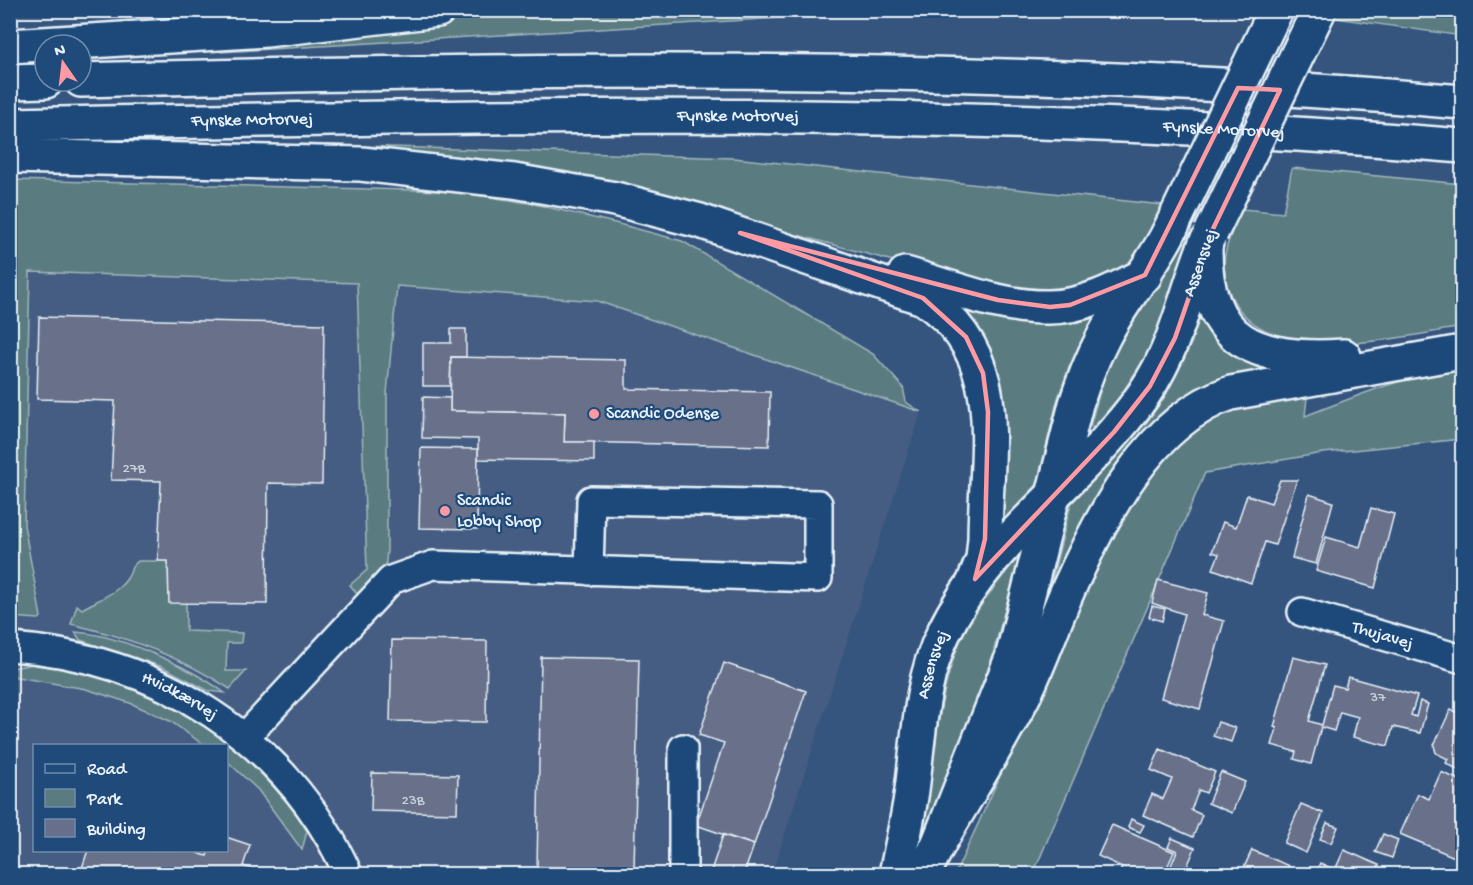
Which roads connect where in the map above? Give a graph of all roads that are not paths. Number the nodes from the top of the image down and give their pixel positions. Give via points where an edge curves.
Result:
1 (438, 10) edge
2 (1276, 10) edge
3 (1319, 10) edge
4 (10, 46) edge
5 (93, 80) edge
6 (33, 81) edge
7 (10, 82) edge
8 (1462, 102) edge
9 (10, 126) edge
10 (1462, 146) edge
11 (10, 156) edge
12 (740, 233) junction
13 (1208, 240) junction
14 (1145, 275) junction
15 (1462, 336) edge
16 (1462, 352) edge
17 (1055, 494) junction
18 (589, 571) junction
19 (975, 579) junction
20 (1302, 612) dead end
21 (10, 647) edge
22 (1462, 659) edge
23 (245, 737) junction
24 (683, 748) dead end
25 (938, 845) junction
26 (348, 874) edge
27 (683, 874) edge
28 (896, 874) edge
29 (923, 874) edge

1 - 4 main road via 266,30
2 - 14 main road, Assensvej, bridge
3 - 13 main road, Assensvej, bridge
5 - 8 main road via 360,73 921,75 1184,84
6 - 7 main road
9 - 10 main road, Fynske Motorvej via 361,118 917,118 1178,127
11 - 12 main road via 302,162 426,170 615,199
12 - 14 main road via 1026,305 1071,305
12 - 19 main road via 924,298 948,316 966,337 982,373 988,412 985,539
13 - 15 main road via 1204,269 1216,311 1227,328 1258,350 1295,357 1358,355
13 - 17 main road, Assensvej via 1175,338 1150,386 1114,432
14 - 17 main road, Assensvej via 1108,329 1087,371
16 - 25 main road via 1231,393 1203,404 1176,422 1109,510 1068,590 1023,697
17 - 19 main road, Assensvej
17 - 25 main road, Assensvej via 1012,658
18 - 18 street via 818,578 818,504 591,500
18 - 23 street via 433,564 391,580
19 - 28 main road, Assensvej via 943,635 929,672
20 - 22 street, Thujavej
21 - 23 street, Hvidkærvej via 53,650 127,670 191,699
23 - 26 street, Hvidkærvej via 300,793 338,851
24 - 27 street
25 - 29 main road, Assensvej

